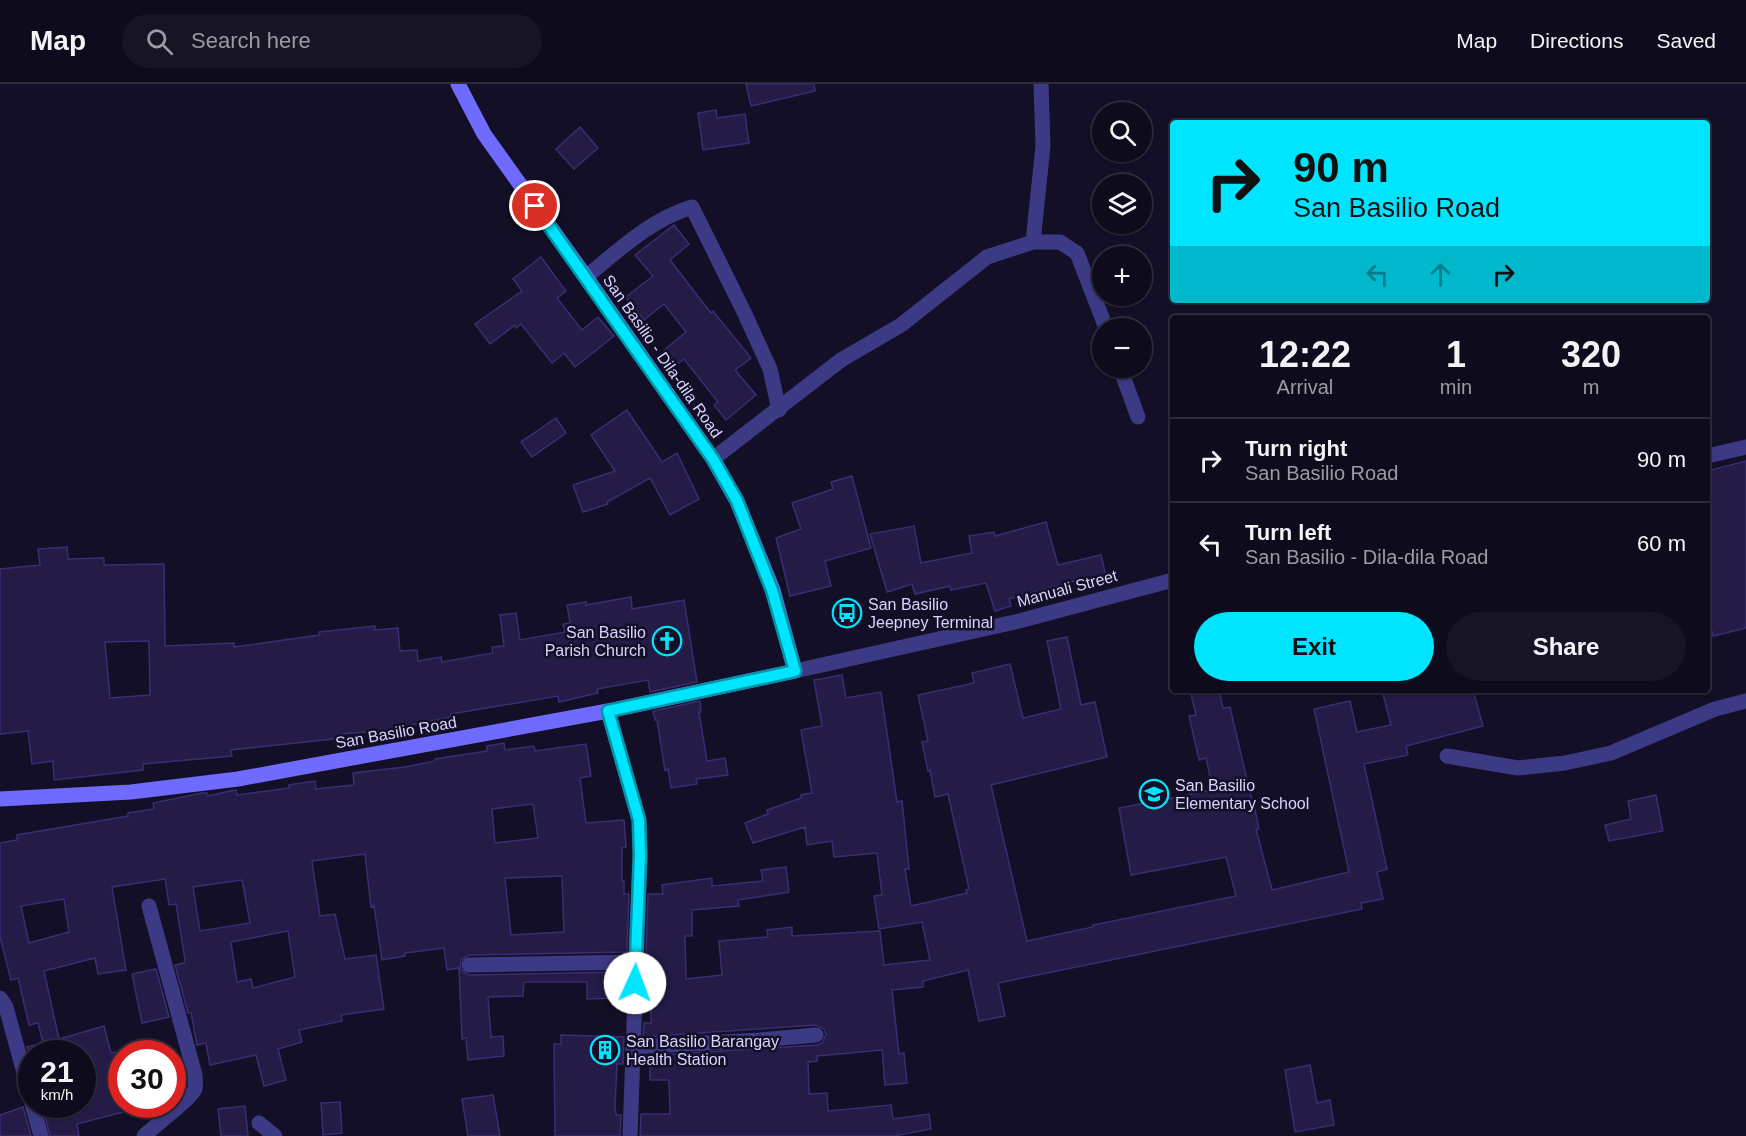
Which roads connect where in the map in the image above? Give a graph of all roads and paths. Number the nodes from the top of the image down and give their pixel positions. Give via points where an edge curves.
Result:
1 (458, 84) edge
2 (1041, 84) edge
3 (1033, 242) junction
4 (586, 277) junction
5 (1102, 318) edge
6 (1124, 378) edge
7 (779, 410) junction
8 (1138, 417) dead end
9 (1746, 447) edge
10 (1710, 455) edge
11 (713, 459) junction
12 (1170, 581) edge
13 (795, 671) junction
14 (1746, 700) edge
15 (608, 711) junction
16 (1447, 756) dead end
17 (0, 799) edge
18 (149, 906) dead end
19 (636, 962) junction
20 (468, 965) dead end
21 (0, 998) edge
22 (816, 1035) dead end
23 (633, 1047) junction
24 (18, 1052) edge
25 (36, 1118) edge
26 (259, 1123) dead end
27 (41, 1136) edge
28 (144, 1136) edge
29 (275, 1136) edge
30 (630, 1136) edge

1 - 4 street, San Basilio - Dila-dila Road via 484,134
2 - 3 street via 1043,146
3 - 5 street via 1060,242 1077,254
3 - 7 street via 987,257 901,325 841,360
4 - 7 street via 646,228 692,207 770,369
4 - 11 street, San Basilio - Dila-dila Road
6 - 8 street
7 - 11 street
9 - 10 street
11 - 13 street, San Basilio - Dila-dila Road via 737,501 772,590
12 - 13 street, Manuali Street via 1019,621
13 - 15 street, San Basilio Road
14 - 16 street via 1611,753 1565,763 1518,768
15 - 17 street, San Basilio Road via 238,779 131,792
15 - 19 street via 639,820
18 - 28 street via 196,1088
19 - 20 street
19 - 23 street
21 - 24 street
22 - 23 street
23 - 30 street
25 - 27 street
26 - 29 street

